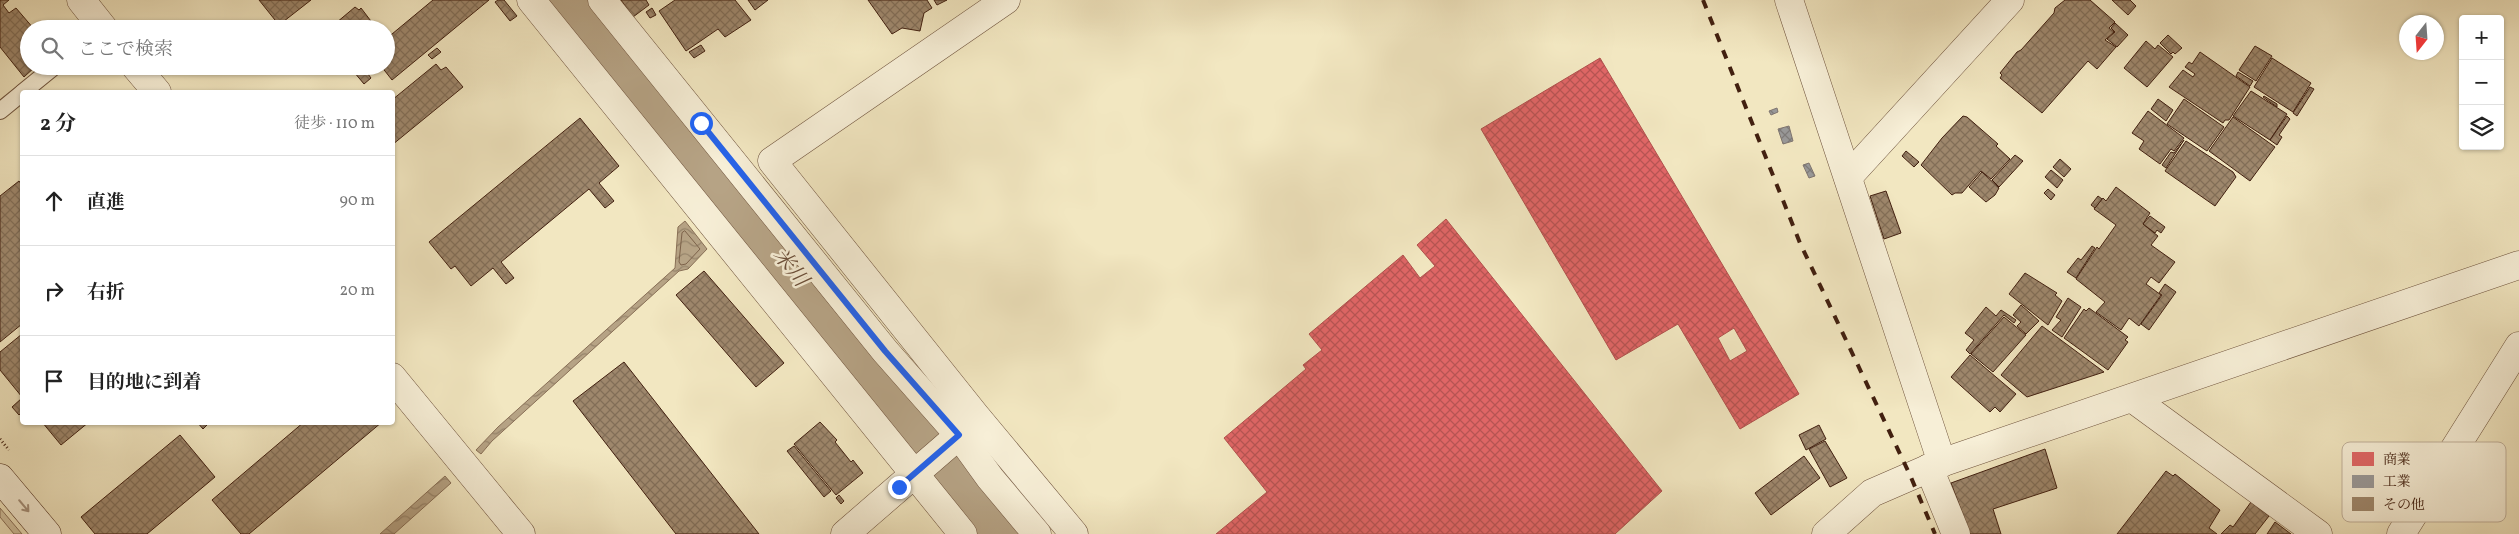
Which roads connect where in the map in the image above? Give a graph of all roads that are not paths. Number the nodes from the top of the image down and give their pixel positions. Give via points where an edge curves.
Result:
1 (81, 0) edge
2 (531, 0) edge
3 (602, 0) edge
4 (1006, 0) edge
5 (1789, 0) edge
6 (2010, 0) edge
7 (97, 20) edge
8 (44, 75) edge
9 (143, 75) edge
10 (27, 90) edge
11 (155, 90) edge
12 (20, 95) edge
13 (0, 111) edge
14 (1848, 177) junction
15 (2519, 265) edge
16 (2519, 346) edge
17 (395, 382) edge
18 (2132, 398) junction
19 (969, 427) junction
20 (2459, 442) edge
21 (1936, 466) junction
22 (916, 472) junction
23 (0, 478) edge
24 (2409, 522) edge
25 (47, 534) edge
26 (520, 534) edge
27 (845, 534) edge
28 (964, 534) edge
29 (1037, 534) edge
30 (1074, 534) edge
31 (1826, 534) edge
32 (1956, 534) edge
33 (2318, 534) edge
34 (2401, 534) edge

1 - 7 street
2 - 22 street
3 - 19 street via 885,351
4 - 19 street via 772,161
5 - 14 street
6 - 14 street
8 - 10 lane
9 - 11 street
12 - 13 lane
14 - 21 street
15 - 18 street
16 - 20 street
17 - 26 street
18 - 21 street
18 - 33 street
19 - 22 street
19 - 29 street via 990,478
19 - 30 street
21 - 31 street via 1872,493
21 - 32 street
22 - 27 street
22 - 28 street
23 -> 25 street
24 - 34 street

